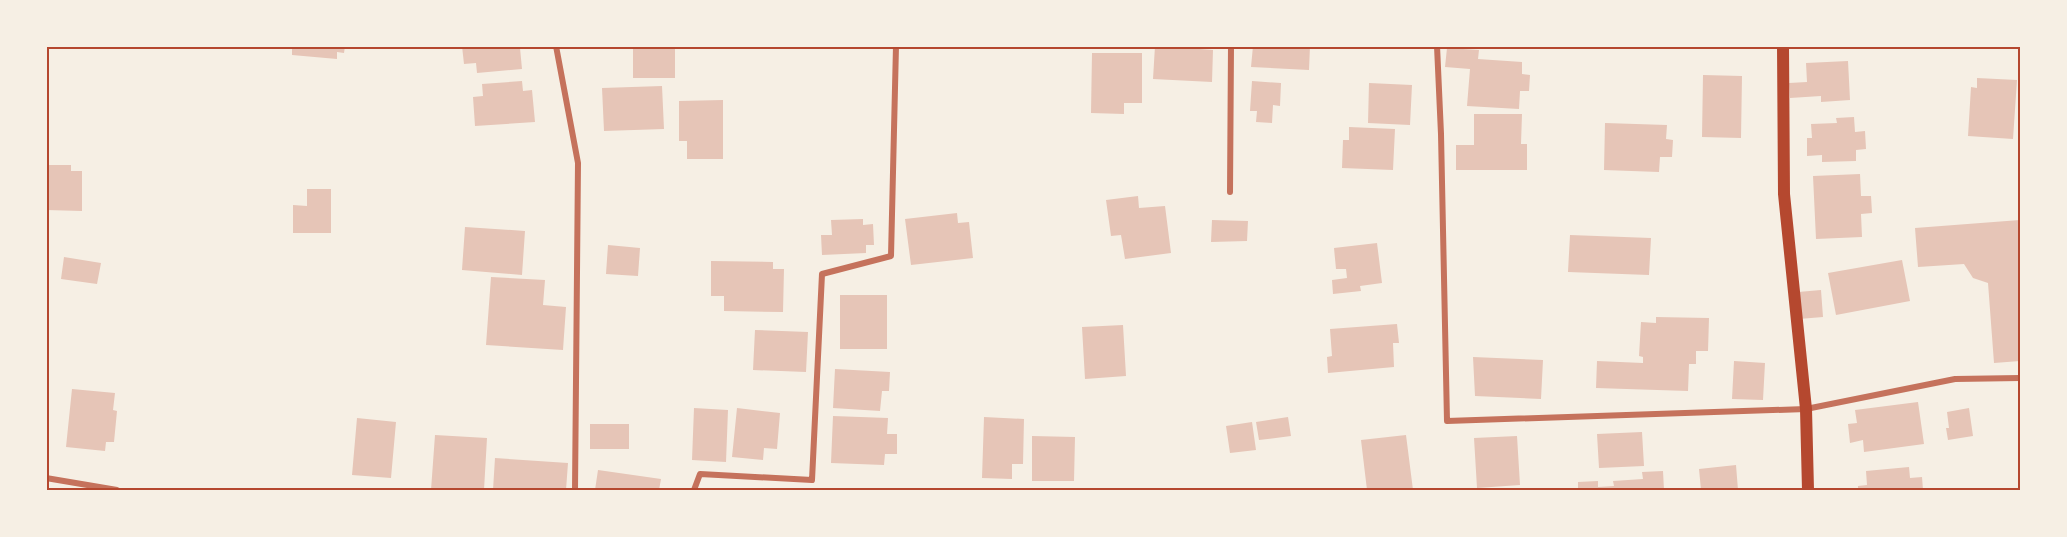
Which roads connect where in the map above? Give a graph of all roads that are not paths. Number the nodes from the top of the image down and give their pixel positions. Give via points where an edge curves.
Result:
1 (556, 46) edge
2 (896, 46) edge
3 (1231, 46) edge
4 (1437, 46) edge
5 (1783, 46) edge
6 (1230, 192) dead end
7 (2020, 378) edge
8 (1806, 409) junction
9 (46, 478) edge
10 (117, 490) edge
11 (575, 490) edge
12 (694, 490) edge
13 (1808, 490) edge

1 - 11 street via 578,163
2 - 12 street via 891,256 822,274 812,480 700,474
3 - 6 street
4 - 8 street via 1447,421
5 - 8 main road via 1784,194
7 - 8 street via 1955,379
8 - 13 main road
9 - 10 street

